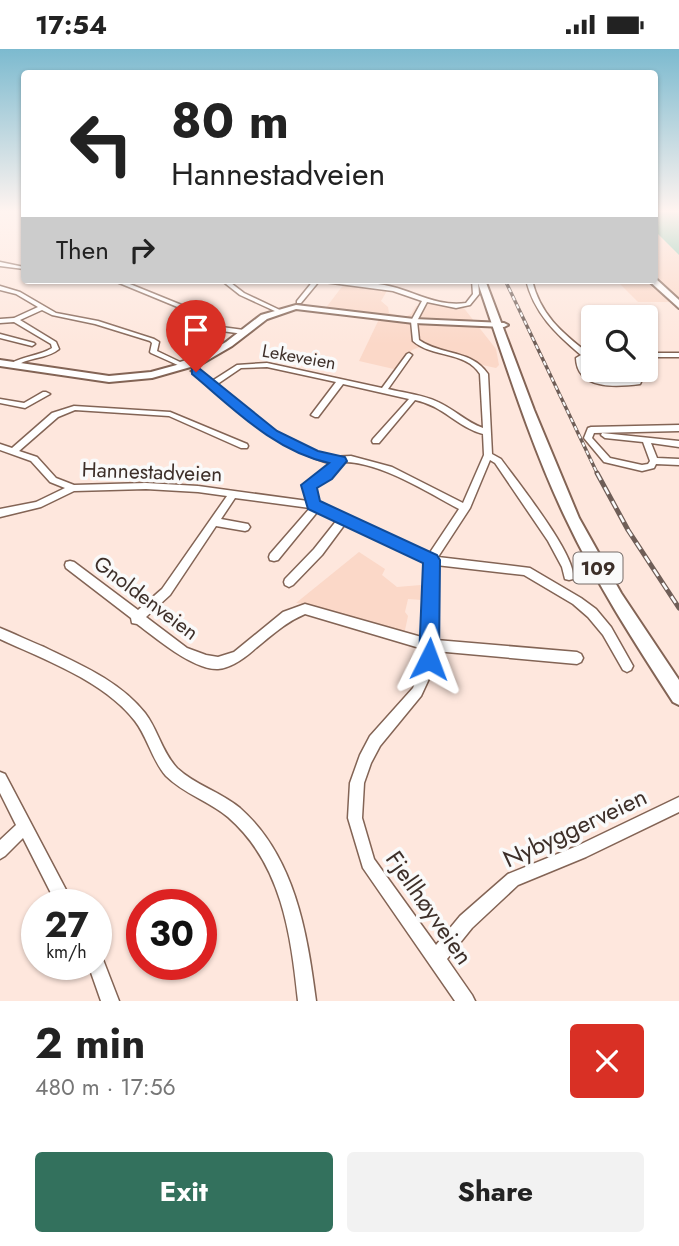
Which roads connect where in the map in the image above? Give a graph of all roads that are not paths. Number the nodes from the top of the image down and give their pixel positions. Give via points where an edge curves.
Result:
1 (0, 264) edge
2 (21, 268) edge
3 (125, 284) edge
4 (229, 284) edge
5 (314, 284) edge
6 (355, 284) edge
7 (475, 284) edge
8 (483, 284) edge
9 (484, 284) edge
10 (530, 284) edge
11 (656, 284) edge
12 (0, 288) edge
13 (425, 300) junction
14 (299, 302) dead end
15 (679, 305) edge
16 (41, 308) junction
17 (279, 311) junction
18 (492, 312) junction
19 (15, 320) junction
20 (0, 321) edge
21 (414, 321) junction
22 (483, 323) junction
23 (463, 324) junction
24 (499, 325) junction
25 (212, 328) junction
26 (244, 332) junction
27 (0, 336) edge
28 (32, 344) dead end
29 (581, 348) edge
30 (409, 355) dead end
31 (658, 355) edge
32 (679, 355) edge
33 (0, 363) edge
34 (12, 365) junction
35 (195, 371) dead end
36 (0, 374) edge
37 (341, 381) junction
38 (212, 384) junction
39 (384, 390) junction
40 (46, 394) dead end
41 (414, 397) junction
42 (0, 401) edge
43 (316, 415) dead end
44 (679, 428) edge
45 (591, 430) junction
46 (487, 432) junction
47 (646, 440) junction
48 (376, 441) dead end
49 (679, 445) edge
50 (244, 446) dead end
51 (0, 447) edge
52 (13, 451) junction
53 (488, 455) junction
54 (340, 461) junction
55 (654, 461) junction
56 (679, 462) edge
57 (73, 488) junction
58 (233, 495) junction
59 (315, 505) junction
60 (465, 508) junction
61 (0, 513) edge
62 (344, 518) junction
63 (214, 522) junction
64 (245, 527) dead end
65 (274, 557) dead end
66 (431, 560) junction
67 (70, 565) dead end
68 (569, 576) dead end
69 (289, 582) dead end
70 (136, 618) junction
71 (0, 633) edge
72 (430, 645) junction
73 (577, 658) dead end
74 (627, 666) dead end
75 (679, 696) edge
76 (0, 779) edge
77 (679, 804) edge
78 (24, 827) junction
79 (0, 851) edge
80 (57, 889) edge
81 (436, 958) junction
82 (102, 980) edge
83 (110, 1001) edge
84 (307, 1001) edge
85 (466, 1001) edge

1 - 2 street
3 - 25 street via 182,307
4 - 17 street
5 - 14 street
6 - 13 street via 394,289
7 - 13 street via 476,295 468,304
8 - 18 main road, 109
9 - 24 main road, 109
10 - 29 street via 546,319
11 - 15 main road
12 - 16 street
13 - 21 street
16 - 19 street
16 - 25 street via 152,340 156,342 153,352 183,364 191,360
17 - 21 street via 311,307
17 - 26 street
18 - 22 street
18 - 24 main road, 109
19 - 20 street
19 - 34 street via 57,346 50,353
21 - 23 street
21 - 46 street via 415,337 422,346 481,368
22 - 23 street
22 - 24 street
23 - 24 street
24 - 75 main road, 109 via 584,543
25 - 26 street
26 - 34 street via 198,362 152,375 109,379
27 - 28 street
30 - 39 street
31 - 32 street
33 - 34 street
34 - 36 street
35 - 38 street
37 - 38 street, Lekeveien via 254,364 239,366
37 - 39 street, Lekeveien
37 - 43 street
38 - 54 street via 272,434 314,455
39 - 41 street, Lekeveien
40 - 42 street via 25,406
41 - 46 street, Lekeveien via 439,404
41 - 48 street
44 - 45 street
45 - 47 street
45 - 55 street via 588,438 607,460 642,468
46 - 53 street
47 - 49 street
47 - 55 street
50 - 52 street via 170,414 74,408 55,415
51 - 52 street, Hannestadveien
52 - 57 street, Hannestadveien via 34,459 52,480
53 - 60 street
53 - 68 street via 498,461 556,543
54 - 59 street via 309,485
54 - 60 street via 355,460 389,470
55 - 56 street
57 - 58 street, Hannestadveien via 198,489
57 - 61 street via 38,505
58 - 59 street, Hannestadveien
58 - 63 street, Hannestadveien
59 - 62 street, Hannestadveien
59 - 65 street
60 - 66 street
62 - 66 street, Hannestadveien
62 - 69 street
63 - 64 street
63 - 70 street, Hannestadveien via 166,592
66 - 72 street, Fjellhøyveien
66 - 74 street, Hannestadveien via 526,571 592,613
67 - 70 street, Gnoldenveien
70 - 72 street, Gnoldenveien via 183,652 212,662 238,656 287,616 305,610
71 - 84 street via 123,698 140,716 172,772 250,828 278,868 287,892 298,932
72 - 73 street
72 - 81 street, Fjellhøyveien via 422,684 365,759 357,783 355,818 368,863
76 - 78 street
77 - 81 street, Nybyggerveien via 513,879 466,922
78 - 79 street
78 - 80 street
81 - 85 street, Fjellhøyveien
82 - 83 street

